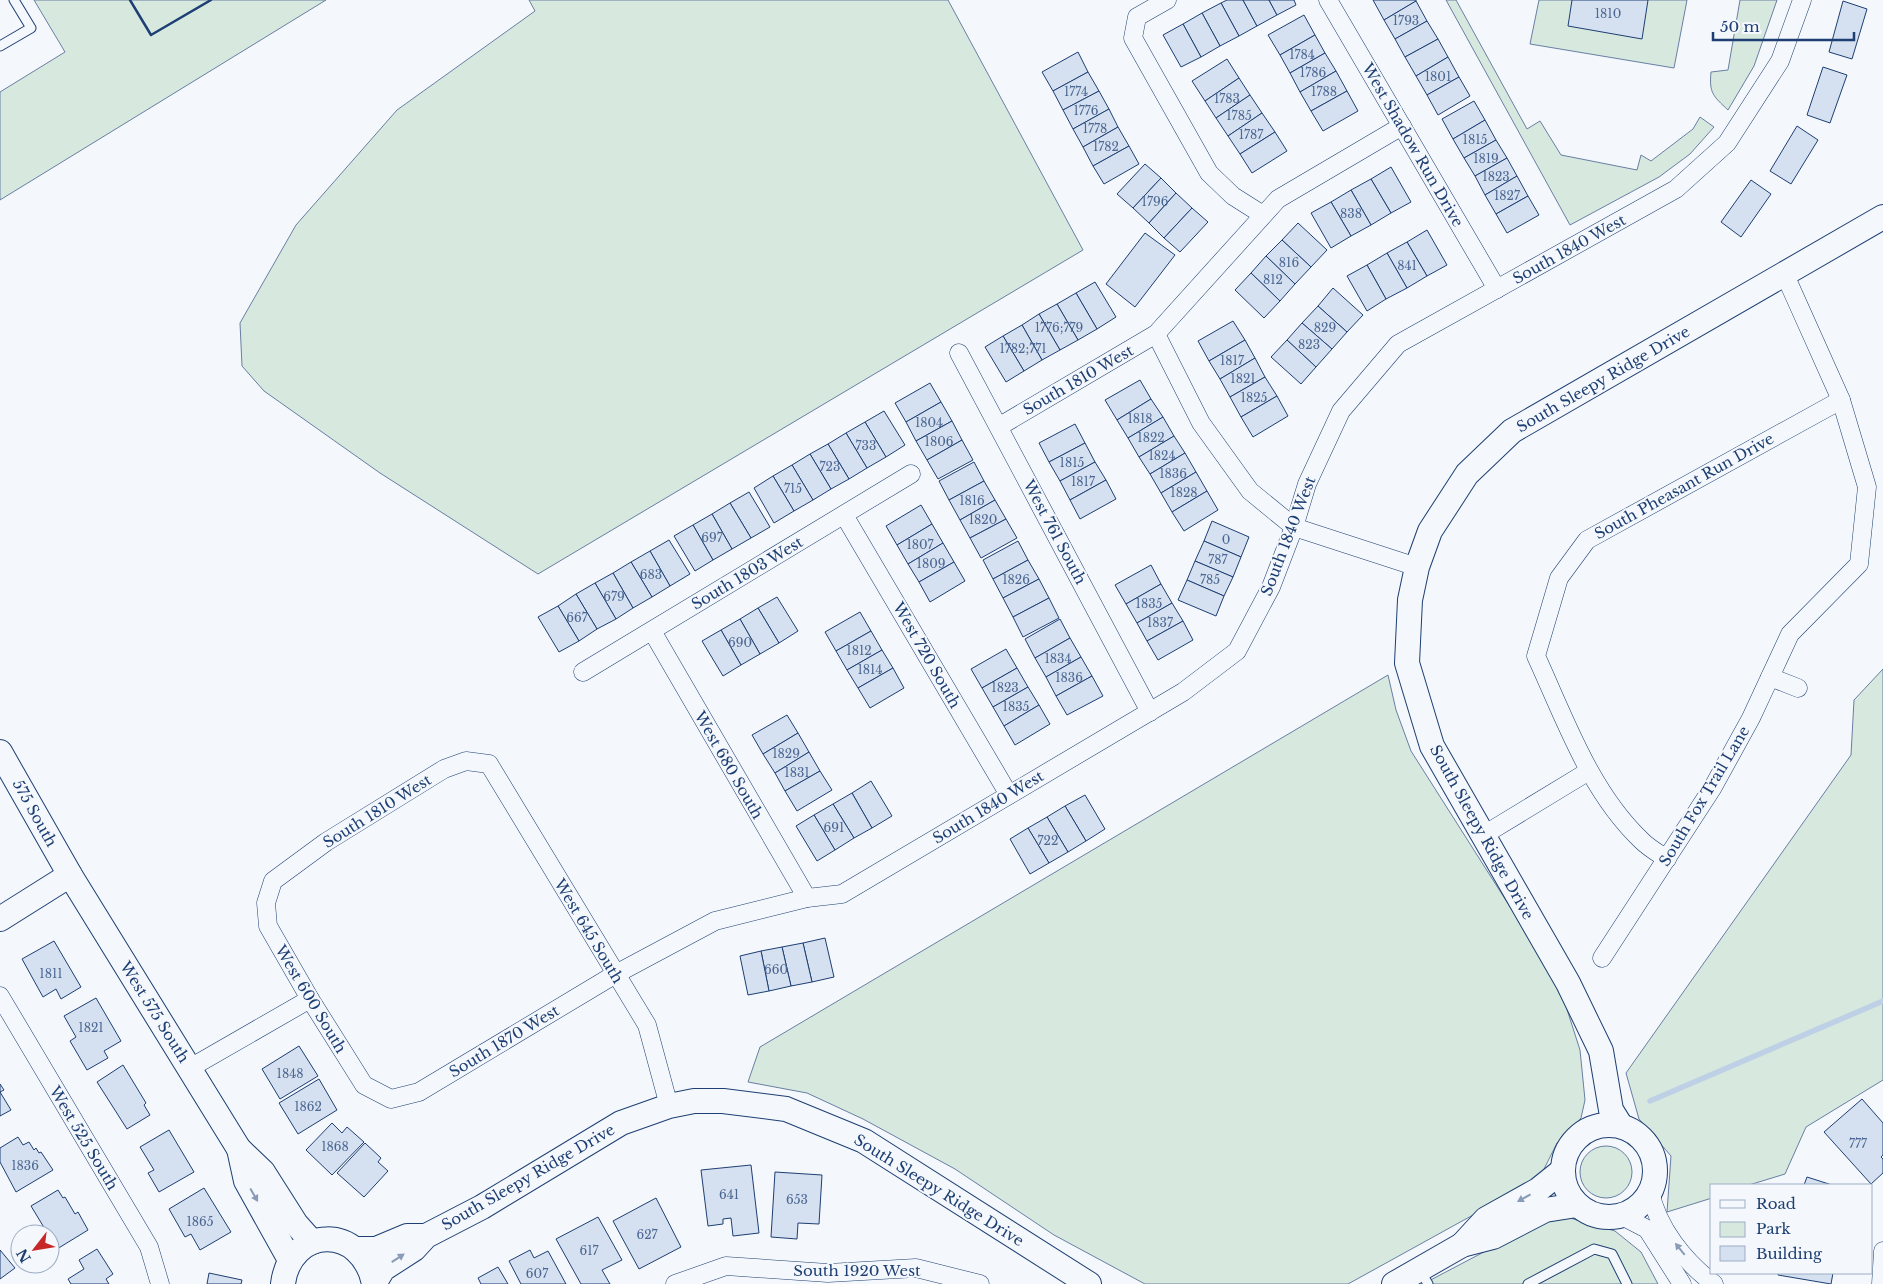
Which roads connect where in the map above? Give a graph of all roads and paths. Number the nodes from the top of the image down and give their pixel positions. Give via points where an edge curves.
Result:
1 (14, 0) edge
2 (1167, 0) edge
3 (1328, 0) edge
4 (1802, 0) edge
5 (0, 46) edge
6 (1402, 126) junction
7 (1263, 215) junction
8 (1883, 217) edge
9 (1785, 275) junction
10 (1497, 289) junction
11 (1156, 334) junction
12 (959, 353) dead end
13 (1841, 400) junction
14 (1000, 426) junction
15 (911, 474) dead end
16 (844, 515) junction
17 (1294, 527) junction
18 (1417, 567) junction
19 (652, 631) junction
20 (582, 672) dead end
21 (1770, 677) junction
22 (1798, 688) dead end
23 (1150, 712) junction
24 (0, 752) edge
25 (489, 764) joint
26 (1590, 771) junction
27 (1009, 795) junction
28 (1482, 836) junction
29 (1666, 859) junction
30 (70, 875) junction
31 (274, 881) joint
32 (807, 898) junction
33 (0, 919) edge
34 (1602, 958) dead end
35 (614, 975) junction
36 (0, 996) edge
37 (310, 999) junction
38 (1586, 1024) junction
39 (190, 1068) junction
40 (391, 1099) joint
41 (669, 1106) junction
42 (1621, 1126) junction
43 (1590, 1130) junction
44 (239, 1149) junction
45 (1563, 1170) junction
46 (1650, 1191) junction
47 (1577, 1204) junction
48 (1622, 1216) junction
49 (426, 1236) junction
50 (312, 1242) junction
51 (1462, 1246) junction
52 (356, 1249) junction
53 (1883, 1250) edge
54 (290, 1260) junction
55 (1424, 1277) edge
56 (160, 1284) edge
57 (283, 1284) edge
58 (374, 1284) edge
59 (675, 1284) edge
60 (980, 1284) edge
61 (1089, 1284) edge
62 (1394, 1284) edge
63 (1528, 1284) edge
64 (1627, 1284) edge
65 (1682, 1284) edge
66 (1714, 1284) edge
67 (1881, 1284) edge

1 - 5 lane via 31,28
2 - 7 street via 1137,17 1133,38 1209,173 1233,196
3 - 6 street, West Shadow Run Drive
4 - 10 street, South 1840 West via 1780,61 1727,143 1676,190
6 - 7 street, South 1810 West via 1278,199
6 - 10 street, West Shadow Run Drive
7 - 11 street, South 1810 West
8 - 9 street, South Sleepy Ridge Drive
9 - 13 street
9 - 18 street, South Sleepy Ridge Drive via 1512,431 1467,474 1430,531
10 - 17 street, South 1840 West via 1398,344 1347,403 1307,484
11 - 14 street, South 1810 West
11 - 17 street via 1212,438 1250,491
12 - 14 street, West 761 South
13 - 21 street, South Fox Trail Lane via 1867,487 1859,564 1790,634
13 - 26 street, South Pheasant Run Drive via 1587,540 1559,578 1536,656
14 - 23 street, West 761 South
15 - 16 street, South 1803 West
16 - 19 street, South 1803 West
16 - 27 street, West 720 South
17 - 18 street
17 - 23 street, South 1840 West via 1271,587 1236,651 1183,692
18 - 28 street, South Sleepy Ridge Drive via 1410,600 1407,663 1432,746
19 - 20 street, South 1803 West
19 - 32 street, West 680 South
21 - 22 street
21 - 29 street, South Fox Trail Lane via 1713,787
23 - 27 street, South 1840 West
24 - 30 street, 575 South
25 - 31 street, South 1810 West via 466,761 444,769 326,842
25 - 35 street, West 645 South
26 - 28 street
26 - 29 street via 1620,817 1642,842
27 - 32 street, South 1840 West via 842,894
28 - 38 street, South Sleepy Ridge Drive via 1568,983
29 - 34 street, South Fox Trail Lane
30 - 33 street
30 - 39 street, West 575 South
31 - 37 street, West 600 South via 266,902 268,926
32 - 35 street, South 1840 West via 715,921
35 - 40 street, South 1870 West via 419,1092
35 - 41 street, West 645 South via 647,1026
36 - 56 street, West 525 South via 149,1246
37 - 39 street
37 - 40 street, West 600 South via 364,1085
38 - 42 street, South Sleepy Ridge Drive via 1601,1050 1611,1110
38 - 43 street, South Sleepy Ridge Drive via 1594,1101
39 - 44 street, West 575 South
41 - 49 street, South Sleepy Ridge Drive via 620,1123 482,1207
41 - 61 street, South Sleepy Ridge Drive via 694,1101 723,1101 786,1109 864,1141
42 - 43 street via 1608,1125
42 - 46 street via 1647,1144 1652,1155 1656,1171
43 - 45 street via 1575,1140 1566,1154
44 - 50 street, West 575 South via 263,1172 296,1224
44 -> 54 street, West 575 South via 246,1181
45 - 47 street via 1568,1191
45 -> 51 street via 1538,1190 1486,1219
46 - 48 street via 1645,1201
66 -> 46 street via 1700,1274 1662,1226
47 - 48 street via 1606,1218
47 - 51 street via 1545,1210 1493,1237
48 - 65 street via 1647,1229
49 - 52 street, South Sleepy Ridge Drive via 407,1236 376,1249
58 -> 49 street, South Sleepy Ridge Drive via 383,1269 414,1249
50 - 52 street via 327,1239
50 - 54 street
51 - 55 street
52 - 58 street via 367,1260
53 - 67 street
54 - 57 street
55 - 62 street
59 - 60 street, South 1920 West via 726,1266 828,1273 916,1268
63 - 64 lane via 1594,1249 1612,1254

